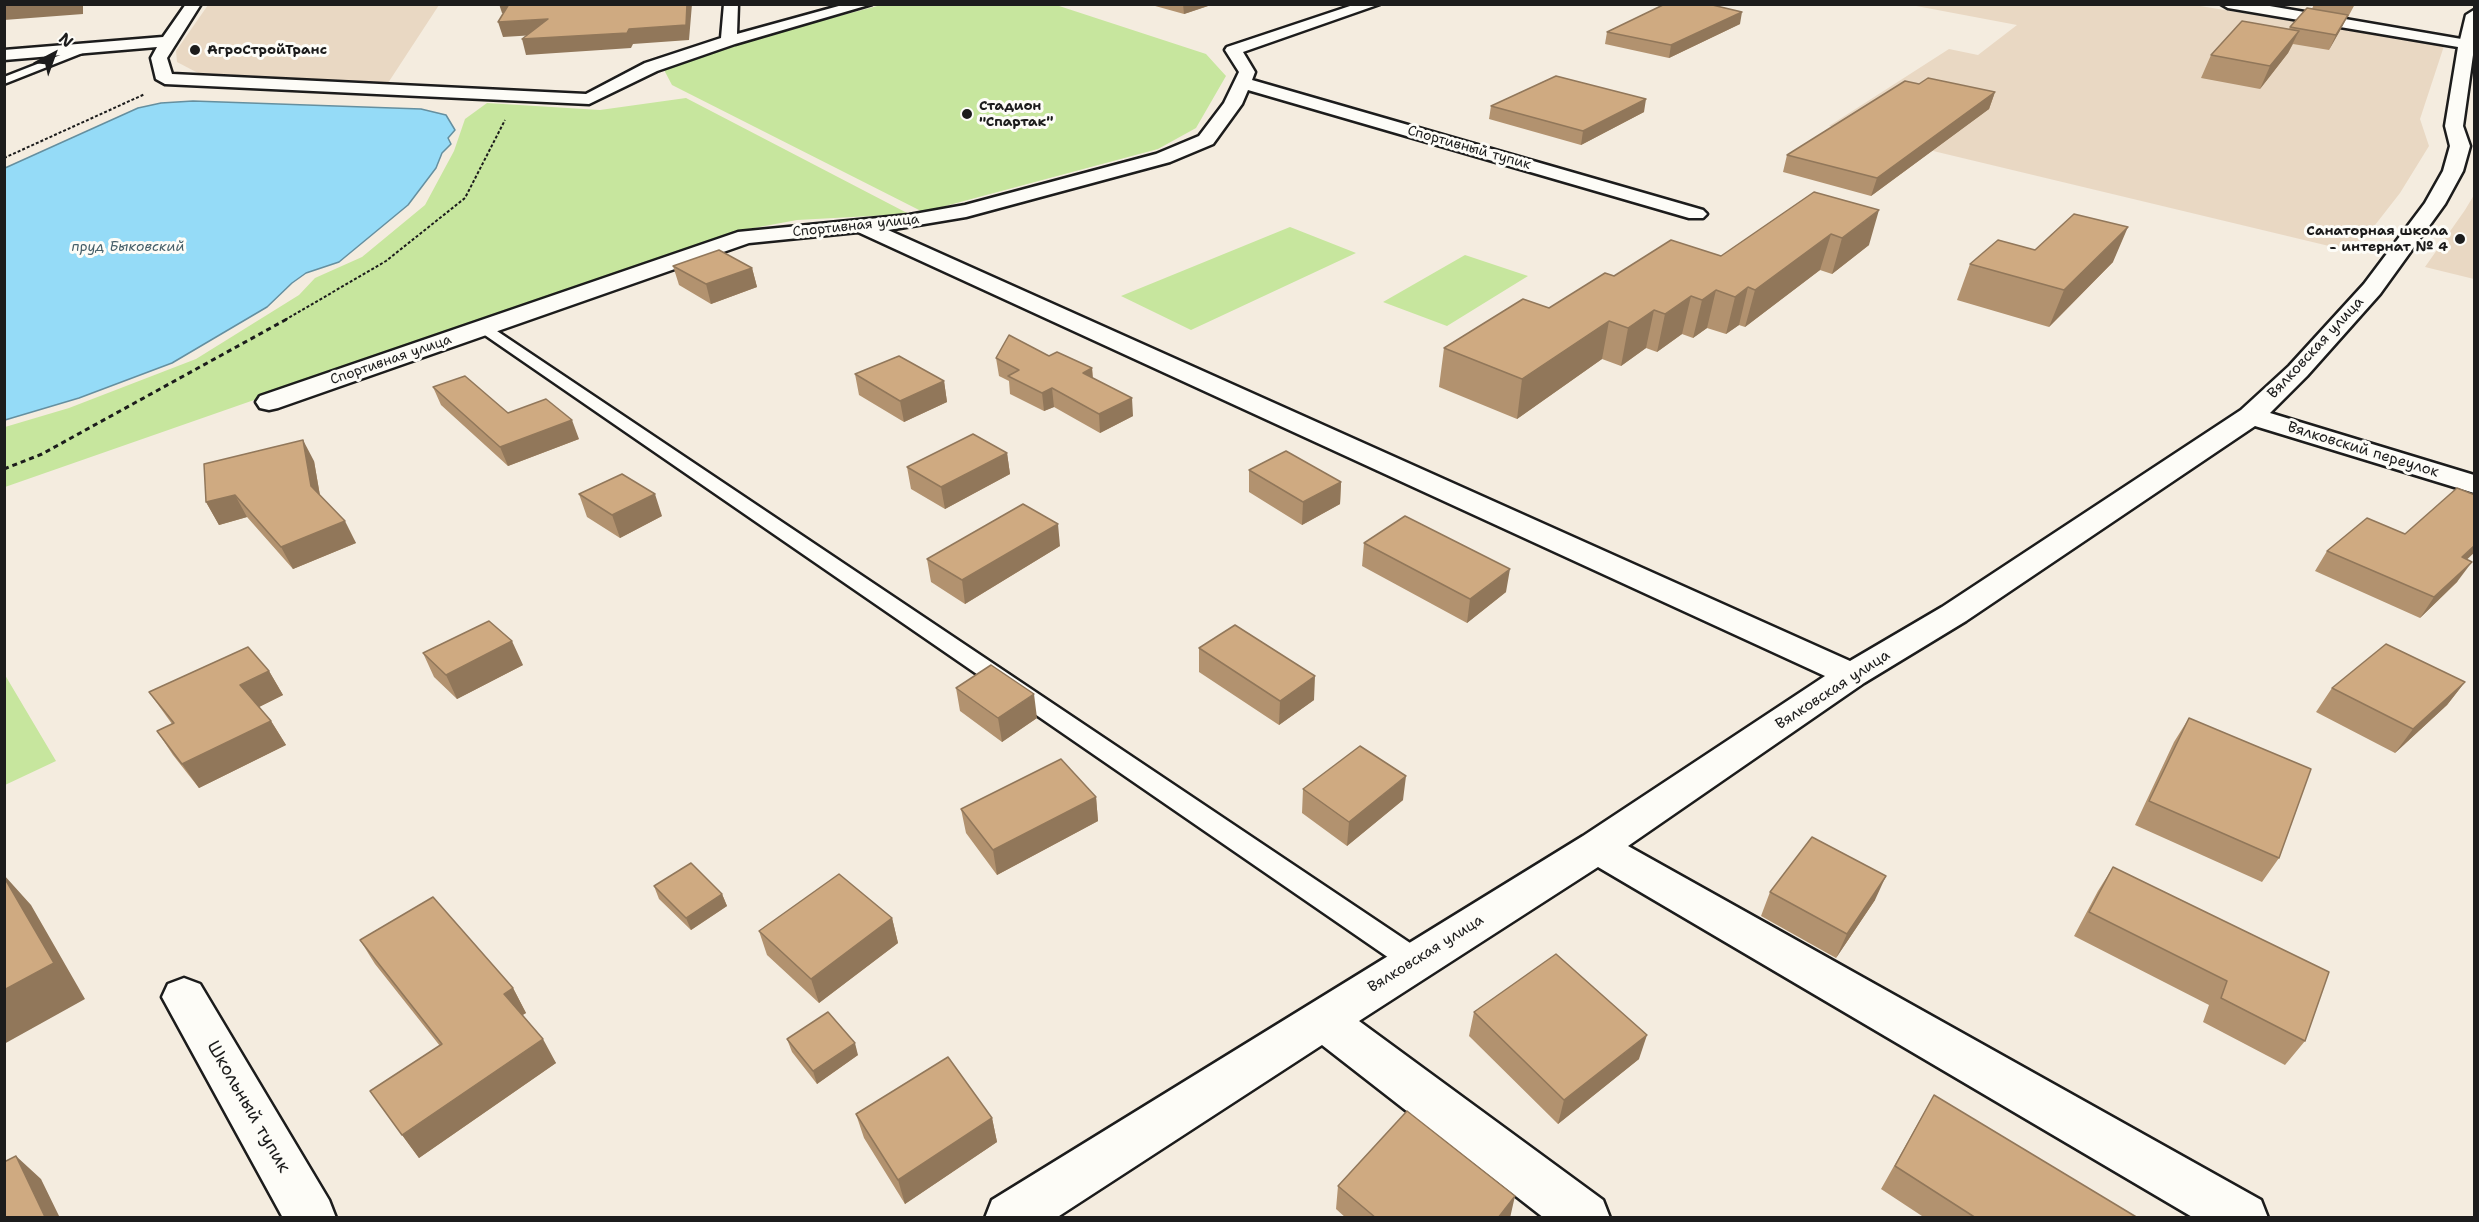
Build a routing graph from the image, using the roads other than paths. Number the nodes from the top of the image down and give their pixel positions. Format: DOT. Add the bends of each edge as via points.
graph roads {
  1 [pos="194,4"];
  2 [pos="731,4"];
  3 [pos="865,4"];
  4 [pos="1373,4"];
  5 [pos="2228,4"];
  6 [pos="2475,15"];
  7 [pos="168,40"];
  8 [pos="729,40"];
  9 [pos="2471,45"];
  10 [pos="86,48"];
  11 [pos="4,55"];
  12 [pos="4,81"];
  13 [pos="1243,83"];
  14 [pos="1696,214"];
  15 [pos="861,226"];
  16 [pos="485,328"];
  17 [pos="269,402"];
  18 [pos="2251,416"];
  19 [pos="2475,484"];
  20 [pos="1852,675"];
  21 [pos="1598,847"];
  22 [pos="1415,962"];
  23 [pos="184,997"];
  24 [pos="1322,1019"];
  25 [pos="311,1218"];
  26 [pos="1010,1218"];
  27 [pos="1586,1218"];
  28 [pos="2243,1218"];
  1 -- 7 [label="street"];
  2 -- 8 [label="street"];
  3 -- 8 [label="street"];
  4 -- 13 [label="street" via="1233,50 1247,72"];
  5 -- 9 [label="street"];
  6 -- 9 [label="street, Вялковская улица"];
  7 -- 8 [label="street" via="159,58 165,79 589,99 651,67"];
  7 -- 10 [label="street"];
  9 -- 18 [label="street, Вялковская улица" via="2454,126 2460,146 2453,171 2435,204 2372,289"];
  10 -- 11 [label="street"];
  10 -- 12 [label="lane"];
  13 -- 14 [label="street, Спортивный тупик"];
  13 -- 15 [label="street, Спортивная улица" via="1233,104 1206,140 1163,158 966,211"];
  15 -- 16 [label="street, Спортивная улица" via="746,237"];
  15 -- 20 [label="street"];
  16 -- 17 [label="street, Спортивная улица"];
  16 -- 22 [label="lane"];
  18 -- 19 [label="street, Вялковский переулок"];
  18 -- 20 [label="street, Вялковская улица" via="1954,614"];
  20 -- 21 [label="street, Вялковская улица"];
  21 -- 22 [label="street, Вялковская улица"];
  21 -- 28 [label="street"];
  22 -- 24 [label="street, Вялковская улица"];
  23 -- 25 [label="street, Школьный тупик"];
  24 -- 26 [label="street, Вялковская улица"];
  24 -- 27 [label="street"];
}
